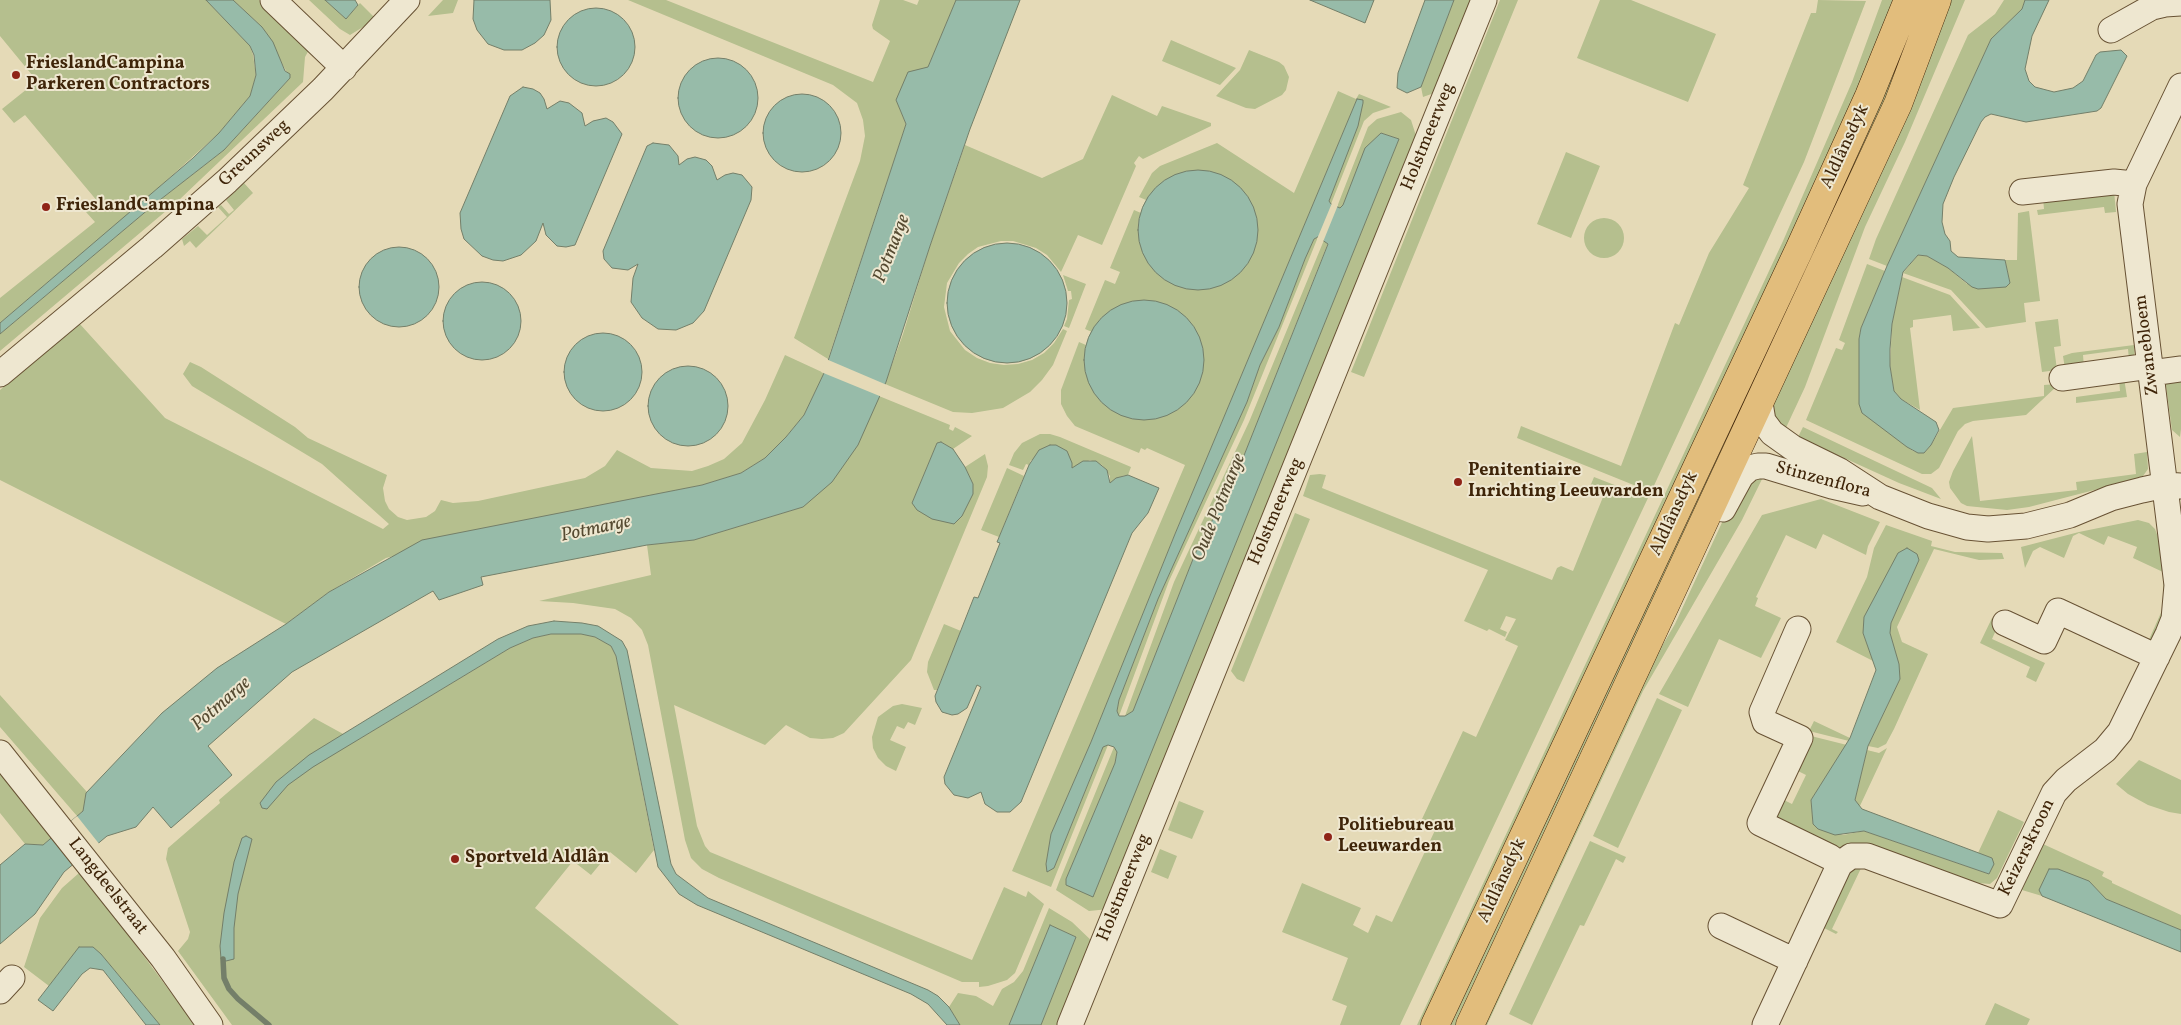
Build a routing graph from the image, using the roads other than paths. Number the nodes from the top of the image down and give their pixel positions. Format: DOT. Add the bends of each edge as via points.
graph roads {
  1 [pos="274,0"];
  2 [pos="408,0"];
  3 [pos="1484,0"];
  4 [pos="1908,0"];
  5 [pos="1937,0"];
  6 [pos="2181,3"];
  7 [pos="2111,30"];
  8 [pos="344,68"];
  9 [pos="2181,86"];
  10 [pos="2134,184"];
  11 [pos="2022,192"];
  12 [pos="2151,369"];
  13 [pos="2181,369"];
  14 [pos="0,374"];
  15 [pos="2062,378"];
  16 [pos="1760,403"];
  17 [pos="2174,496"];
  18 [pos="1880,497"];
  19 [pos="1703,524"];
  20 [pos="2005,623"];
  21 [pos="1798,629"];
  22 [pos="2174,638"];
  23 [pos="2157,657"];
  24 [pos="0,753"];
  25 [pos="1840,864"];
  26 [pos="1721,926"];
  27 [pos="1795,961"];
  28 [pos="210,1025"];
  29 [pos="1070,1025"];
  30 [pos="1435,1025"];
  31 [pos="1470,1025"];
  32 [pos="1765,1025"];
  1 -- 8 [label="street"];
  2 -- 8 [label="street, Greunsweg"];
  3 -- 29 [label="street, Holstmeerweg"];
  4 -- 30 [label="main road, Aldlânsdyk" via="1869,96 1799,250"];
  5 -- 16 [label="main road, Aldlânsdyk" via="1898,104"];
  6 -- 7 [label="street" via="2152,7"];
  8 -- 14 [label="street, Greunsweg" via="152,248"];
  9 -- 10 [label="street, Zwanebloem"];
  10 -- 11 [label="street" via="2114,182"];
  10 -- 12 [label="street, Zwanebloem" via="2130,204"];
  12 -- 13 [label="street"];
  12 -- 15 [label="street"];
  12 -- 17 [label="street, Zwanebloem"];
  16 -- 18 [label="street, Stinzenflora" via="1763,421 1784,442 1840,471"];
  16 -- 19 [label="main road, Aldlânsdyk"];
  17 -- 18 [label="street, Stinzenflora" via="2026,526 1988,529 1928,516"];
  17 -- 22 [label="street, Keizerskroon" via="2177,586"];
  18 -- 19 [label="street, Stinzenflora" via="1758,466 1744,473 1724,508"];
  19 -- 31 [label="main road, Aldlânsdyk"];
  20 -- 23 [label="street" via="2044,641 2058,611"];
  21 -- 25 [label="street" via="1762,712 1765,722 1800,738 1760,823"];
  22 -- 23 [label="street, Keizerskroon"];
  23 -- 25 [label="street, Keizerskroon" via="2120,732 2105,750 2054,793 2000,905 1867,856 1851,856"];
  24 -- 28 [label="street, Langdeelstraat" via="162,958"];
  25 -- 27 [label="street"];
  26 -- 27 [label="street"];
  27 -- 32 [label="street"];
}
